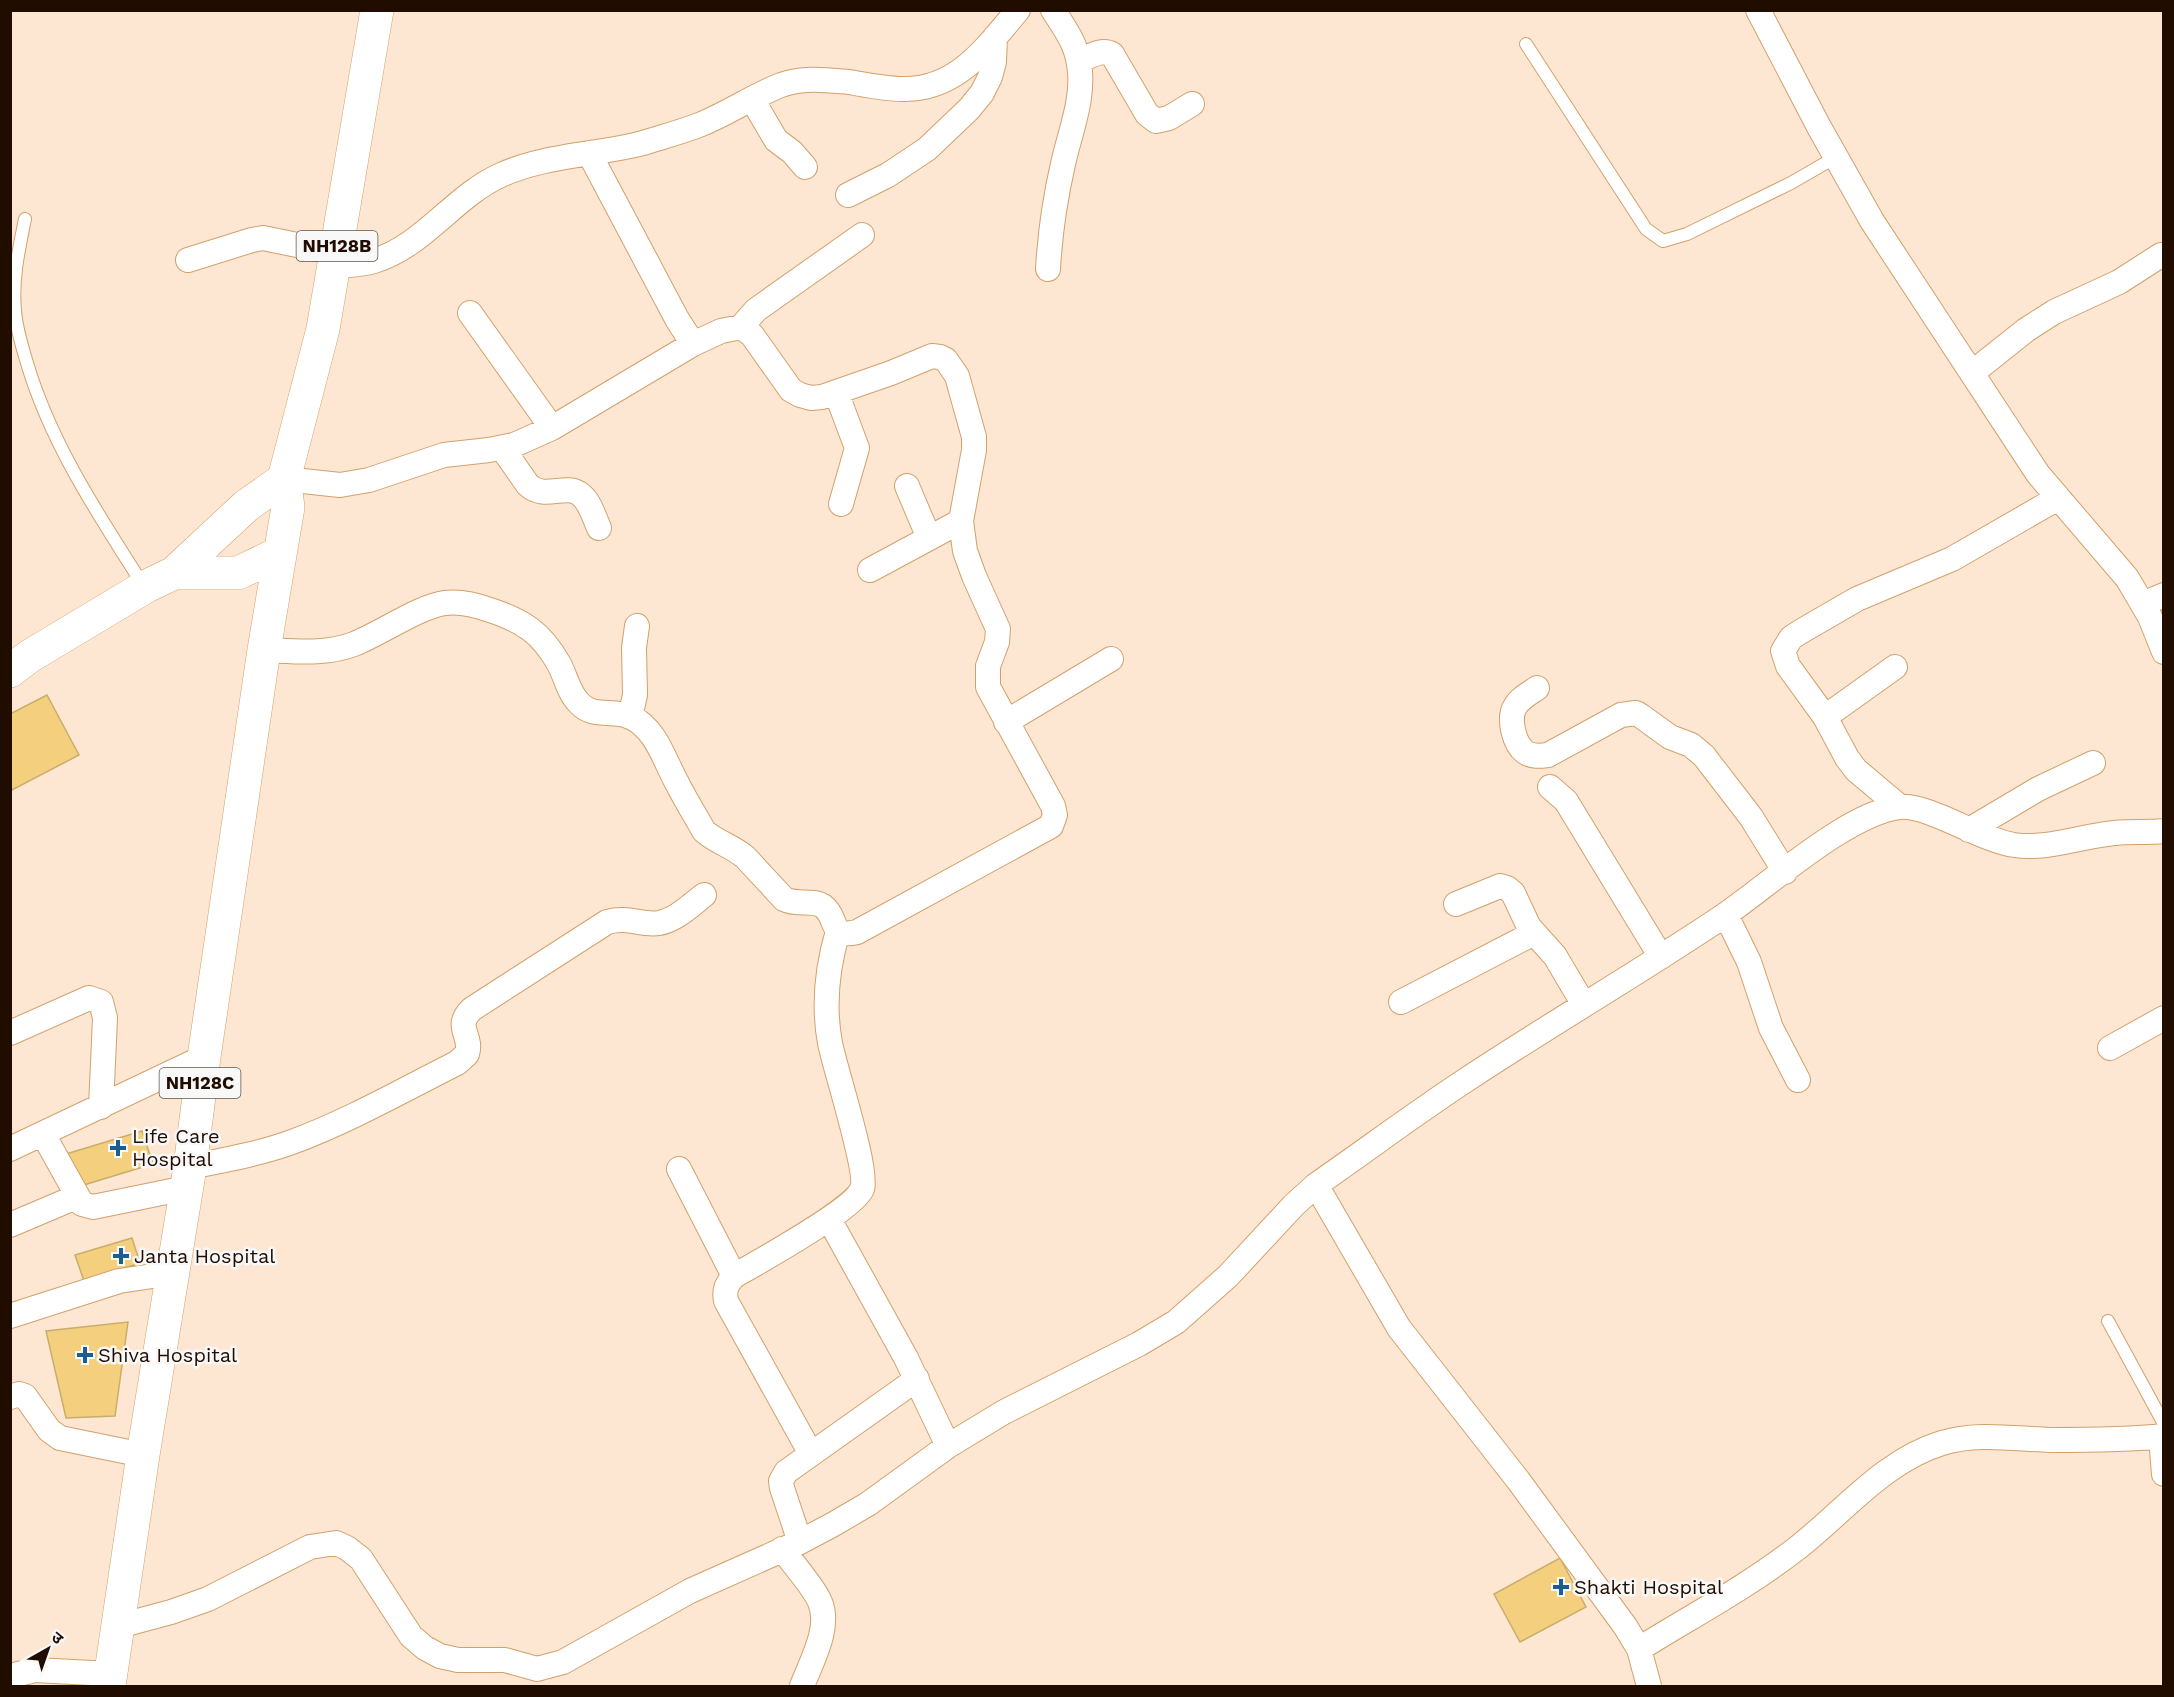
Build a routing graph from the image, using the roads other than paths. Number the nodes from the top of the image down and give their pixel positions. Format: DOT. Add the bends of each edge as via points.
graph roads {
  1 [pos="377,10"];
  2 [pos="1018,10"];
  3 [pos="1053,10"];
  4 [pos="1758,10"];
  5 [pos="995,37"];
  6 [pos="1526,45"];
  7 [pos="1079,61"];
  8 [pos="752,99"];
  9 [pos="1192,104"];
  10 [pos="589,153"];
  11 [pos="1836,157"];
  12 [pos="805,167"];
  13 [pos="848,195"];
  14 [pos="25,219"];
  15 [pos="862,235"];
  16 [pos="2161,255"];
  17 [pos="335,259"];
  18 [pos="188,260"];
  19 [pos="1048,269"];
  20 [pos="470,313"];
  21 [pos="741,327"];
  22 [pos="693,344"];
  23 [pos="1972,373"];
  24 [pos="836,392"];
  25 [pos="552,428"];
  26 [pos="502,448"];
  27 [pos="284,479"];
  28 [pos="907,486"];
  29 [pos="2058,498"];
  30 [pos="841,504"];
  31 [pos="961,521"];
  32 [pos="599,528"];
  33 [pos="929,538"];
  34 [pos="280,554"];
  35 [pos="870,570"];
  36 [pos="174,573"];
  37 [pos="238,573"];
  38 [pos="144,587"];
  39 [pos="2153,599"];
  40 [pos="637,626"];
  41 [pos="264,650"];
  42 [pos="2163,652"];
  43 [pos="1112,659"];
  44 [pos="1895,667"];
  45 [pos="10,671"];
  46 [pos="1537,688"];
  47 [pos="630,717"];
  48 [pos="1825,717"];
  49 [pos="1006,722"];
  50 [pos="2093,763"];
  51 [pos="1551,787"];
  52 [pos="1900,807"];
  53 [pos="1969,830"];
  54 [pos="2163,831"];
  55 [pos="1785,872"];
  56 [pos="704,895"];
  57 [pos="1456,904"];
  58 [pos="1726,915"];
  59 [pos="838,931"];
  60 [pos="1534,933"];
  61 [pos="1661,957"];
  62 [pos="1401,1002"];
  63 [pos="1584,1005"];
  64 [pos="2163,1018"];
  65 [pos="10,1033"];
  66 [pos="2110,1048"];
  67 [pos="204,1058"];
  68 [pos="1798,1080"];
  69 [pos="101,1107"];
  70 [pos="43,1134"];
  71 [pos="10,1149"];
  72 [pos="679,1169"];
  73 [pos="188,1178"];
  74 [pos="1316,1185"];
  75 [pos="76,1197"];
  76 [pos="829,1219"];
  77 [pos="10,1225"];
  78 [pos="173,1273"];
  79 [pos="734,1276"];
  80 [pos="10,1316"];
  81 [pos="2109,1321"];
  82 [pos="917,1379"];
  83 [pos="10,1397"];
  84 [pos="2162,1432"];
  85 [pos="948,1446"];
  86 [pos="811,1454"];
  87 [pos="142,1455"];
  88 [pos="2163,1474"];
  89 [pos="791,1546"];
  90 [pos="119,1626"];
  91 [pos="1639,1649"];
  92 [pos="10,1676"];
  93 [pos="110,1680"];
  94 [pos="802,1686"];
  95 [pos="1649,1686"];
  1 -- 17 [label="highway, NH128B"];
  2 -- 5 [label="street"];
  3 -- 7 [label="street" via="1069,34"];
  4 -- 11 [label="street"];
  5 -- 8 [label="street" via="970,65 938,84 903,89 800,80"];
  5 -- 13 [label="street" via="990,76 969,109 927,149"];
  6 -- 11 [label="lane" via="1646,229 1663,241 1688,234"];
  7 -- 9 [label="street" via="1100,51 1112,54 1147,114 1156,121"];
  7 -- 19 [label="street" via="1080,90 1055,200"];
  8 -- 10 [label="street" via="699,125 642,143"];
  8 -- 12 [label="street" via="776,140"];
  10 -- 17 [label="street" via="502,174 481,186 412,243 390,255 371,262"];
  10 -- 22 [label="street"];
  11 -- 23 [label="street" via="1872,221"];
  14 -- 38 [label="lane" via="14,277 15,311 36,393 92,506"];
  15 -- 21 [label="street" via="764,304"];
  16 -- 23 [label="street" via="2120,282 2054,312"];
  17 -- 18 [label="street" via="263,238"];
  17 -- 27 [label="highway, NH128B" via="323,329"];
  20 -- 25 [label="street"];
  21 -- 22 [label="street"];
  21 -- 24 [label="street" via="752,335 791,390 811,398"];
  22 -- 25 [label="street"];
  23 -- 29 [label="street"];
  24 -- 30 [label="street" via="857,448"];
  24 -- 31 [label="street" via="932,356 952,366 974,437"];
  25 -- 26 [label="street"];
  26 -- 27 [label="street" via="444,455 369,480 340,485"];
  26 -- 32 [label="street" via="532,489 547,493 574,490 582,495"];
  27 -- 34 [label="highway, NH128C" via="288,507"];
  27 -- 36 [label="highway" via="246,506"];
  28 -- 33 [label="street"];
  29 -- 39 [label="street" via="2127,578"];
  29 -- 48 [label="street" via="1952,559 1857,599 1791,638 1783,651 1784,658"];
  31 -- 33 [label="street"];
  31 -- 49 [label="street" via="965,551 998,629 987,674 988,687"];
  33 -- 35 [label="street"];
  34 -- 37 [label="highway"];
  34 -- 41 [label="highway, NH128C"];
  36 -- 37 [label="highway"];
  36 -- 38 [label="highway"];
  37 -- 41 [label="highway"];
  38 -- 45 [label="highway"];
  39 -- 42 [label="street" via="2150,617"];
  40 -- 47 [label="street" via="635,695"];
  41 -- 47 [label="street" via="341,648 444,603 480,606 515,619 546,643 575,698 587,711"];
  41 -- 67 [label="highway, NH128C"];
  43 -- 49 [label="street"];
  44 -- 48 [label="street"];
  46 -- 55 [label="street" via="1514,707 1512,715 1512,726 1525,752 1548,755 1621,715 1636,713 1704,756 1751,817"];
  47 -- 59 [label="street" via="650,732 704,831 745,857 784,900 822,905"];
  48 -- 52 [label="street" via="1856,770"];
  49 -- 59 [label="street" via="1053,806 1051,826 857,932 846,935"];
  50 -- 53 [label="street" via="2038,789"];
  51 -- 61 [label="street" via="1566,801"];
  52 -- 53 [label="street" via="1919,809"];
  52 -- 55 [label="street" via="1851,826"];
  53 -- 54 [label="street" via="2012,845 2033,846 2116,832"];
  55 -- 58 [label="street"];
  56 -- 73 [label="street" via="659,923 620,919 608,922 472,1009 463,1023 467,1054 457,1063 322,1130"];
  57 -- 60 [label="street" via="1500,886 1507,888"];
  58 -- 61 [label="street"];
  58 -- 68 [label="street" via="1749,962 1771,1028"];
  59 -- 76 [label="street" via="829,964 826,1016 863,1182 856,1197"];
  60 -- 62 [label="street"];
  60 -- 63 [label="street" via="1556,956"];
  61 -- 63 [label="street"];
  63 -- 74 [label="street" via="1463,1082"];
  64 -- 66 [label="street"];
  65 -- 69 [label="street" via="89,998 101,1002 105,1018"];
  67 -- 69 [label="street"];
  67 -- 73 [label="highway, NH128C"];
  69 -- 70 [label="street"];
  70 -- 71 [label="street"];
  70 -- 75 [label="street"];
  72 -- 79 [label="street"];
  73 -- 75 [label="street" via="93,1207"];
  73 -- 78 [label="highway, NH128C"];
  74 -- 85 [label="street" via="1228,1276 1176,1322 1004,1412"];
  74 -- 91 [label="street" via="1399,1328 1518,1480"];
  75 -- 77 [label="street"];
  76 -- 79 [label="street"];
  76 -- 82 [label="street"];
  78 -- 80 [label="street" via="119,1281"];
  78 -- 87 [label="highway, NH128C"];
  79 -- 86 [label="street" via="724,1292 726,1301"];
  81 -- 84 [label="lane"];
  82 -- 85 [label="street"];
  82 -- 86 [label="street"];
  83 -- 87 [label="street" via="19,1394 29,1400 49,1430 60,1438"];
  84 -- 88 [label="street"];
  84 -- 91 [label="street" via="2049,1440 1970,1438 1942,1443 1907,1459 1876,1480 1798,1548 1764,1572"];
  85 -- 89 [label="street" via="868,1504"];
  86 -- 89 [label="street" via="786,1472 781,1481"];
  87 -- 90 [label="highway, NH128C"];
  89 -- 90 [label="street" via="690,1591 563,1662 537,1669 505,1660 458,1660 426,1648 411,1636 361,1559 336,1543 310,1547 208,1599"];
  89 -- 94 [label="street" via="820,1600 824,1623"];
  90 -- 93 [label="highway, NH128C"];
  91 -- 95 [label="street"];
  92 -- 93 [label="street" via="35,1670"];
}
